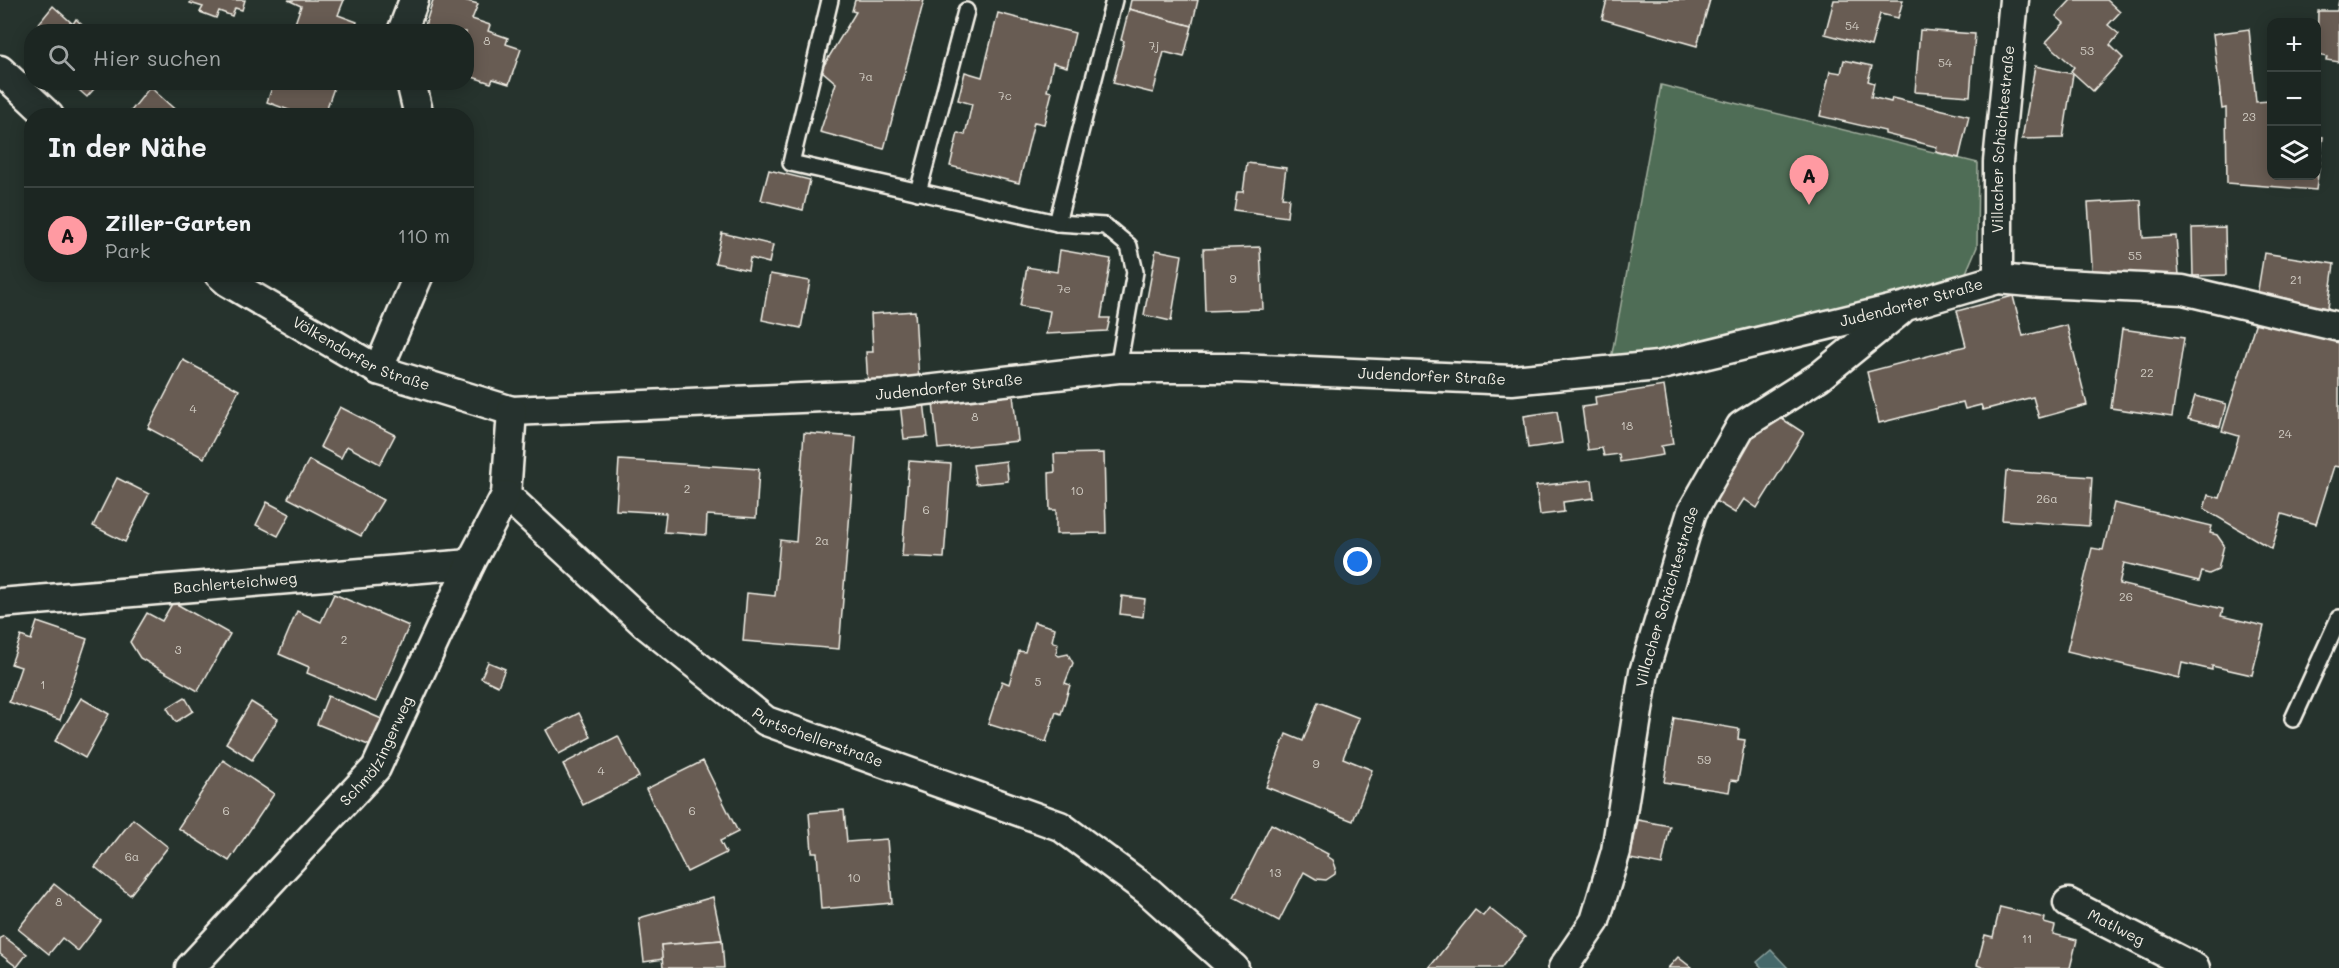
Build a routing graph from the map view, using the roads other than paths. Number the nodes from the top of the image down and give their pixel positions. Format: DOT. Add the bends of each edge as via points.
graph roads {
  1 [pos="414,0"];
  2 [pos="830,0"];
  3 [pos="1114,0"];
  4 [pos="2014,0"];
  5 [pos="966,11"];
  6 [pos="405,24"];
  7 [pos="0,70"];
  8 [pos="413,90"];
  9 [pos="40,108"];
  10 [pos="417,108"];
  11 [pos="918,192"];
  12 [pos="1057,223"];
  13 [pos="1998,279"];
  14 [pos="228,282"];
  15 [pos="416,282"];
  16 [pos="1906,306"];
  17 [pos="2339,327"];
  18 [pos="1118,368"];
  19 [pos="378,370"];
  20 [pos="512,411"];
  21 [pos="506,495"];
  22 [pos="471,564"];
  23 [pos="2,604"];
  24 [pos="2339,618"];
  25 [pos="2293,719"];
  26 [pos="2068,903"];
  27 [pos="190,968"];
  28 [pos="1234,968"];
  29 [pos="1563,968"];
  30 [pos="2195,968"];
  1 -- 6 [label="street"];
  2 -- 11 [label="lane" via="791,163"];
  3 -- 12 [label="lane"];
  4 -- 13 [label="street, Villacher Schächtestraße" via="1998,162"];
  5 -- 11 [label="lane"];
  7 -- 9 [label="street"];
  8 -- 10 [label="street"];
  11 -- 12 [label="lane"];
  12 -- 18 [label="lane" via="1106,226 1129,246 1135,272"];
  13 -- 16 [label="street, Judendorfer Straße"];
  13 -- 17 [label="street, Judendorfer Straße" via="2182,290"];
  14 -- 19 [label="street, Völkendorfer Straße"];
  15 -- 19 [label="street"];
  16 -- 18 [label="street, Judendorfer Straße" via="1658,366 1512,380 1237,368"];
  16 -- 29 [label="street, Villacher Schächtestraße" via="1820,376 1742,426 1692,512 1644,672 1613,861 1595,921"];
  18 -- 20 [label="street, Judendorfer Straße" via="891,394"];
  19 -- 20 [label="street, Völkendorfer Straße"];
  20 -- 21 [label="street"];
  21 -- 22 [label="street, Schmölzingerweg"];
  21 -- 28 [label="street, Purtschellerstraße" via="645,624 766,721 1060,826 1148,891"];
  22 -- 23 [label="street, Bachlerteichweg"];
  22 -- 27 [label="street, Schmölzingerweg" via="376,768"];
  24 -- 25 [label="lane"];
  26 -- 30 [label="street, Matlweg"];
}
